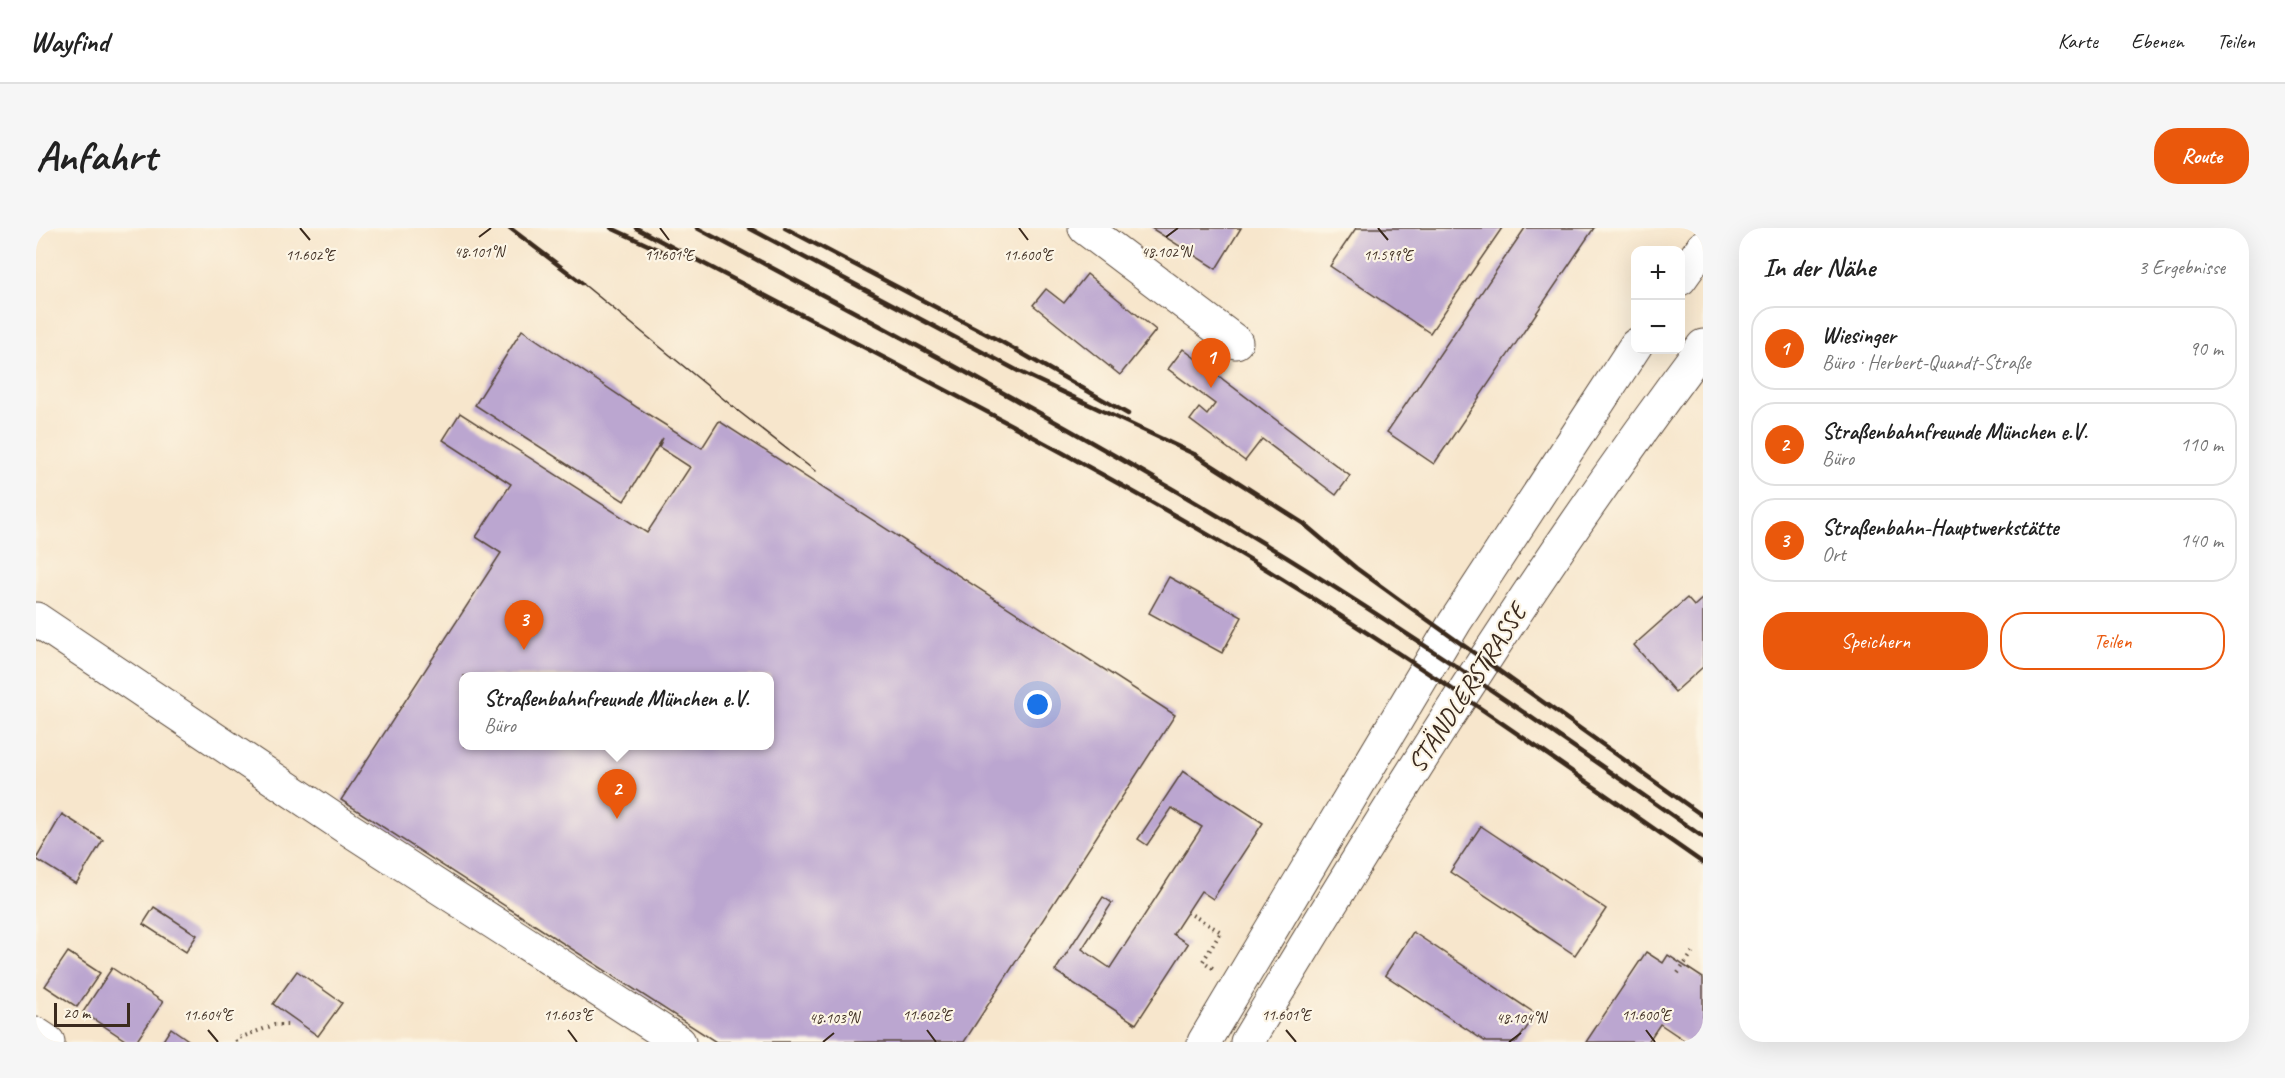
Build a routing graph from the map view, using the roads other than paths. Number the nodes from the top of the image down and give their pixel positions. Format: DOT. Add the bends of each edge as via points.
graph roads {
  1 [pos="1085,228"];
  2 [pos="1703,247"];
  3 [pos="1685,272"];
  4 [pos="1236,342"];
  5 [pos="1703,346"];
  6 [pos="1631,351"];
  7 [pos="36,619"];
  8 [pos="36,1034"];
  9 [pos="48,1042"];
  10 [pos="679,1042"];
  11 [pos="1204,1042"];
  12 [pos="1246,1042"];
  1 -- 4 [label="main road"];
  2 -- 3 [label="main road"];
  5 -- 12 [label="main road, STÄNDLERSTRASSE" via="1615,466 1486,657"];
  6 -- 11 [label="main road, STÄNDLERSTRASSE" via="1455,622"];
  7 -- 10 [label="main road" via="344,826"];
  8 -- 9 [label="main road"];
}
